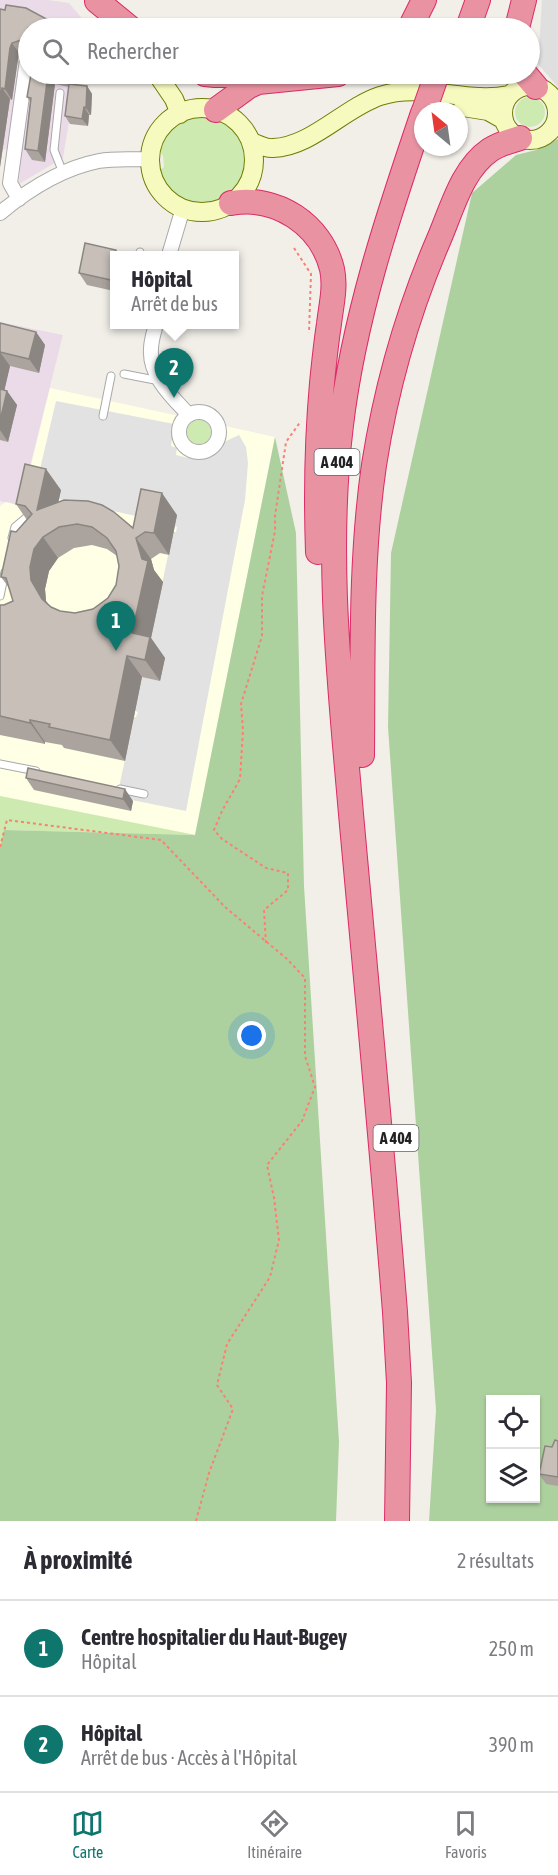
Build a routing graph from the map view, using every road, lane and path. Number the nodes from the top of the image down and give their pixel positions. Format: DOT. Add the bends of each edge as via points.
graph roads {
  1 [pos="97,0"];
  2 [pos="424,0"];
  3 [pos="462,0"];
  4 [pos="478,0"];
  5 [pos="524,0"];
  6 [pos="112,18"];
  7 [pos="118,18"];
  8 [pos="415,18"];
  9 [pos="456,18"];
  10 [pos="472,18"];
  11 [pos="520,18"];
  12 [pos="24,84"];
  13 [pos="164,84"];
  14 [pos="254,84"];
  15 [pos="434,84"];
  16 [pos="449,84"];
  17 [pos="525,84"];
  18 [pos="536,84"];
  19 [pos="60,93"];
  20 [pos="509,95"];
  21 [pos="429,102"];
  22 [pos="443,102"];
  23 [pos="216,110"];
  24 [pos="180,114"];
  25 [pos="557,115"];
  26 [pos="504,120"];
  27 [pos="520,138"];
  28 [pos="251,142"];
  29 [pos="414,150"];
  30 [pos="416,156"];
  31 [pos="150,159"];
  32 [pos="63,173"];
  33 [pos="252,175"];
  34 [pos="20,199"];
  35 [pos="231,203"];
  36 [pos="183,208"];
  37 [pos="0,213"];
  38 [pos="294,248"];
  39 [pos="171,251"];
  40 [pos="155,329"];
  41 [pos="309,338"];
  42 [pos="124,374"];
  43 [pos="111,376"];
  44 [pos="161,381"];
  45 [pos="189,415"];
  46 [pos="306,415"];
  47 [pos="103,416"];
  48 [pos="31,499"];
  49 [pos="10,550"];
  50 [pos="7,561"];
  51 [pos="0,596"];
  52 [pos="362,755"];
  53 [pos="0,764"];
  54 [pos="44,773"];
  55 [pos="111,787"];
  56 [pos="144,794"];
  57 [pos="350,802"];
  58 [pos="0,847"];
  59 [pos="266,943"];
  60 [pos="196,1521"];
  61 [pos="397,1521"];
  62 [pos="412,1521"];
  1 -- 6 [label="main road"];
  1 -- 7 [label="highway"];
  2 -- 8 [label="highway"];
  3 -- 9 [label="highway"];
  4 -- 10 [label="highway"];
  5 -- 11 [label="highway"];
  12 -- 34 [label="street" via="10,183"];
  13 -- 24 [label="main road"];
  14 -- 23 [label="highway"];
  15 -- 21 [label="highway, A 404, bridge"];
  16 -- 22 [label="highway"];
  17 -- 20 [label="main road"];
  18 -- 25 [label="main road" via="554,100"];
  19 -- 32 [label="lane" via="54,150"];
  20 -- 26 [label="main road" via="503,107"];
  20 -- 28 [label="main road" via="478,98 396,92 367,101 296,144 270,149"];
  23 -- 24 [label="main road" via="205,108"];
  23 -- 28 [label="main road" via="232,117"];
  24 -- 31 [label="main road" via="159,132"];
  25 -- 27 [label="main road" via="544,135"];
  26 -- 27 [label="main road"];
  26 -- 33 [label="main road" via="482,109 410,102 390,104 366,112 315,145 272,160"];
  27 -- 52 [label="highway" via="486,153 464,180 410,314 395,368 374,465 370,505"];
  28 -- 33 [label="main road"];
  29 -- 57 [label="highway, A 404" via="366,292 340,429 333,550"];
  30 -- 52 [label="highway, A 404" via="373,327 353,456 349,582"];
  31 -- 32 [label="street" via="98,162"];
  31 -- 36 [label="main road" via="159,189"];
  32 -- 34 [label="street"];
  33 -- 35 [label="main road" via="244,191"];
  34 -- 37 [label="street"];
  35 -- 36 [label="main road" via="212,212"];
  35 -- 57 [label="highway" via="264,202 294,215 322,244 332,270 319,430 317,522 326,639"];
  36 -- 39 [label="street"];
  38 -- 41 [label="path" via="311,274"];
  40 -- 44 [label="street" via="150,350"];
  42 -- 44 [label="lane"];
  43 -- 47 [label="lane"];
  44 -- 45 [label="street"];
  46 -- 59 [label="path" via="286,442 262,596 262,636 241,704 240,779 214,830 266,868 288,873 288,890 264,910"];
  48 -- 49 [label="lane" via="27,517 15,527"];
  50 -- 51 [label="lane"];
  52 -- 62 [label="highway, A 404" via="410,1296"];
  53 -- 54 [label="lane"];
  55 -- 56 [label="lane"];
  57 -- 61 [label="highway, A 404" via="395,1312 399,1402"];
  58 -- 59 [label="path" via="7,820 161,840 225,907"];
  59 -- 60 [label="path" via="305,978 305,1056 315,1087 302,1121 267,1164 279,1240 270,1276 227,1344 217,1385 233,1409"];
}
